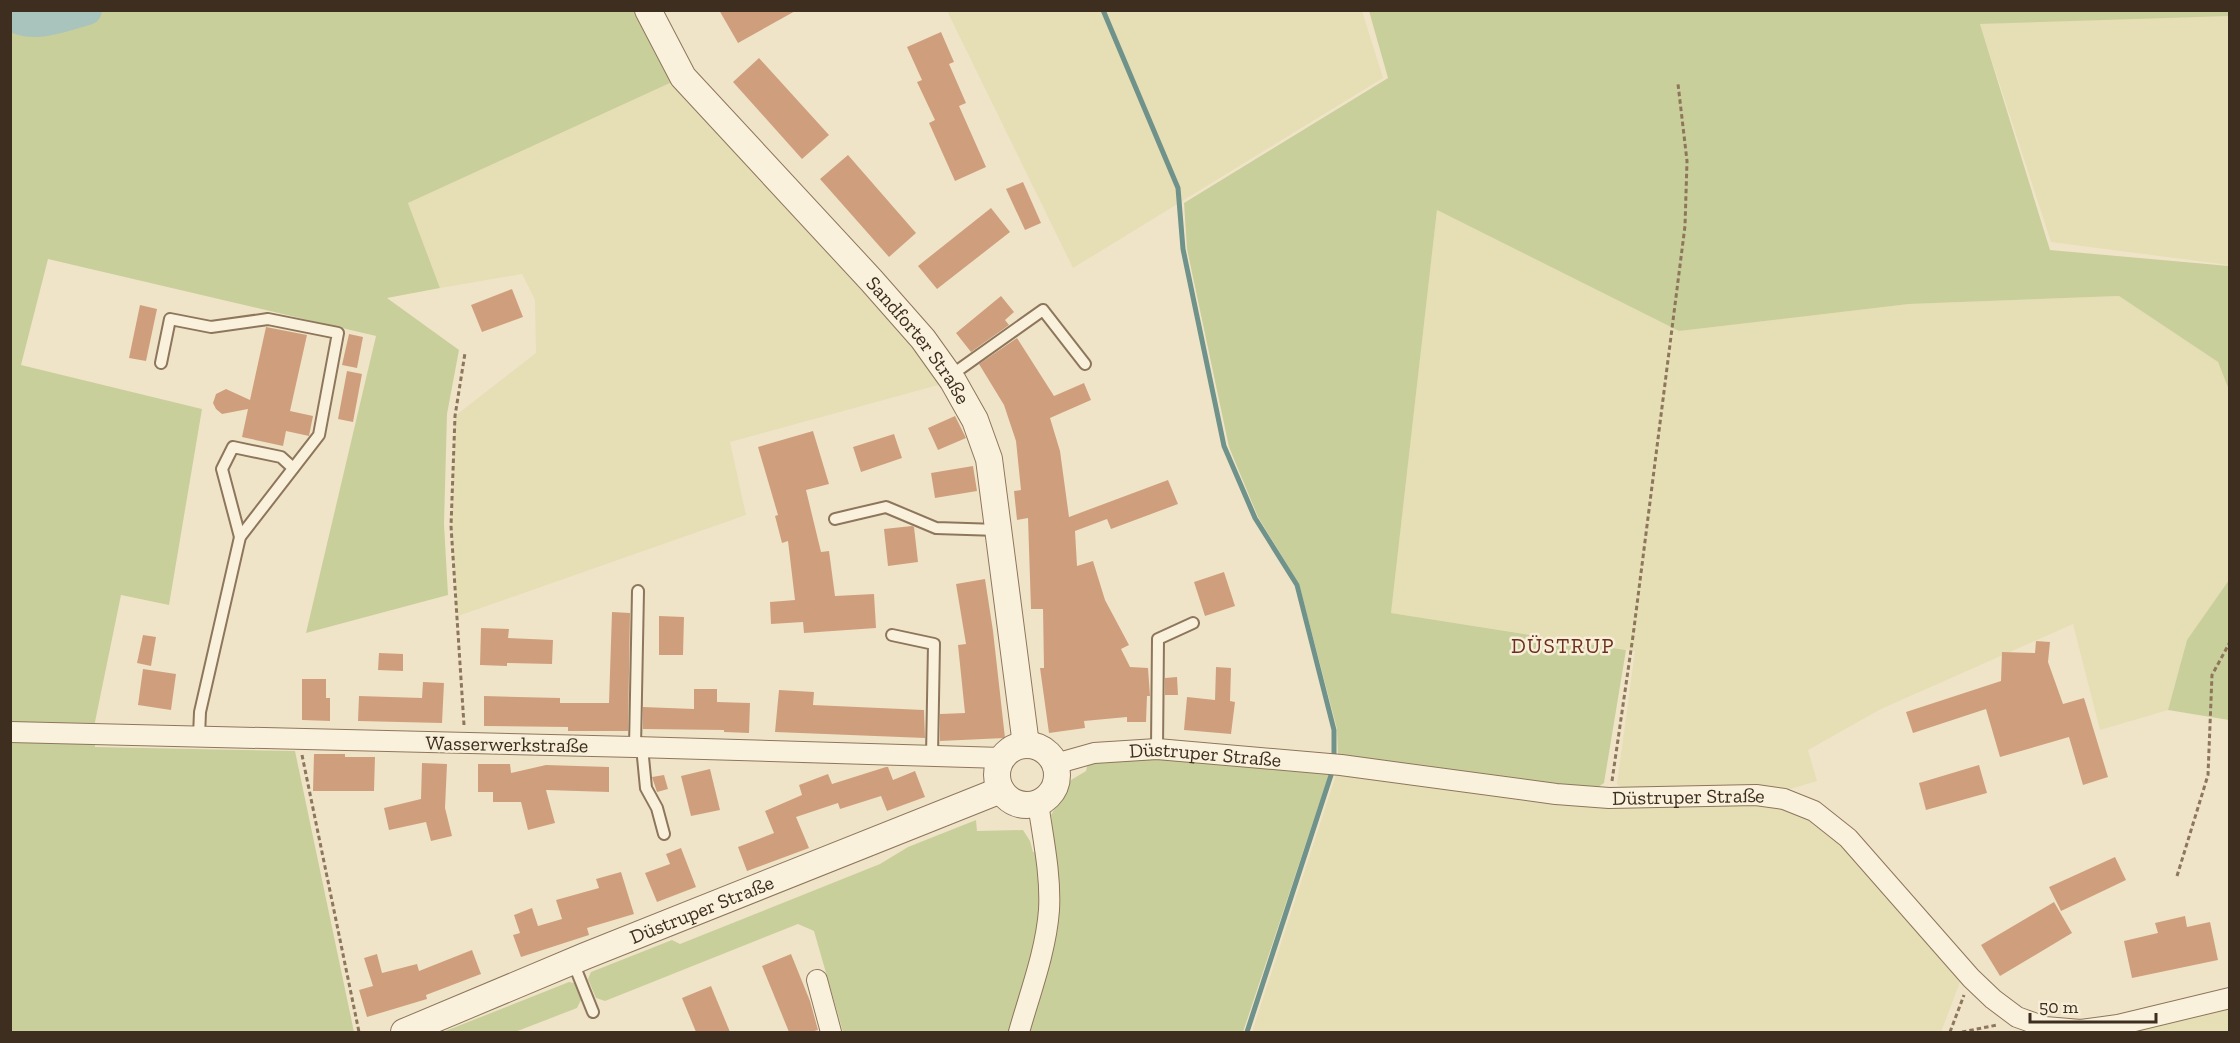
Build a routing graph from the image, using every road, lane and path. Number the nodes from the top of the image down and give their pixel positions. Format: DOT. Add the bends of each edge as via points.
graph roads {
  1 [pos="648,10"];
  2 [pos="1678,84"];
  3 [pos="465,353"];
  4 [pos="161,363"];
  5 [pos="1085,364"];
  6 [pos="950,376"];
  7 [pos="293,468"];
  8 [pos="835,519"];
  9 [pos="998,530"];
  10 [pos="240,537"];
  11 [pos="638,591"];
  12 [pos="1193,623"];
  13 [pos="892,635"];
  14 [pos="2229,642"];
  15 [pos="10,732"];
  16 [pos="199,736"];
  17 [pos="298,740"];
  18 [pos="465,742"];
  19 [pos="1026,745"];
  20 [pos="639,747"];
  21 [pos="1157,749"];
  22 [pos="932,756"];
  23 [pos="1002,758"];
  24 [pos="1055,764"];
  25 [pos="1001,790"];
  26 [pos="1609,798"];
  27 [pos="1038,803"];
  28 [pos="664,834"];
  29 [pos="2177,876"];
  30 [pos="573,961"];
  31 [pos="1971,978"];
  32 [pos="817,980"];
  33 [pos="2229,998"];
  34 [pos="593,1012"];
  35 [pos="2017,1017"];
  36 [pos="359,1032"];
  37 [pos="404,1032"];
  38 [pos="831,1032"];
  39 [pos="1019,1032"];
  40 [pos="1950,1032"];
  41 [pos="1962,1032"];
  1 -- 6 [label="street, Sandforter Straße" via="683,77 875,284"];
  2 -- 26 [label="path" via="1687,161 1685,226"];
  3 -- 18 [label="path" via="455,416 451,526"];
  4 -- 7 [label="lane" via="170,319 211,327 268,319 338,333 319,435"];
  5 -- 6 [label="lane" via="1043,310"];
  6 -- 9 [label="street, Sandforter Straße" via="975,420 989,459"];
  7 -- 10 [label="lane"];
  7 -- 10 [label="lane" via="281,457 233,447 222,469"];
  8 -- 9 [label="lane" via="886,507 936,528"];
  9 -- 19 [label="street, Sandforter Straße"];
  10 -- 16 [label="lane" via="200,712"];
  11 -- 20 [label="lane"];
  12 -- 21 [label="lane" via="1158,639"];
  13 -- 22 [label="lane" via="934,644"];
  14 -- 29 [label="path" via="2212,675 2208,775"];
  15 -- 16 [label="street, Wasserwerkstraße"];
  16 -- 17 [label="street, Wasserwerkstraße"];
  17 -- 18 [label="street, Wasserwerkstraße"];
  17 -- 36 [label="path"];
  18 -- 20 [label="street, Wasserwerkstraße"];
  19 -- 23 [label="street"];
  19 -- 24 [label="street" via="1044,750"];
  20 -- 22 [label="street, Wasserwerkstraße"];
  20 -- 28 [label="lane" via="646,788"];
  21 -- 24 [label="street, Düstruper Straße" via="1094,753"];
  21 -- 26 [label="street, Düstruper Straße" via="1333,765"];
  22 -- 23 [label="street, Wasserwerkstraße"];
  23 -- 25 [label="street" via="997,774"];
  24 -- 27 [label="street" via="1057,783 1046,799"];
  25 -- 27 [label="street" via="1013,801"];
  25 -- 30 [label="street, Düstruper Straße"];
  26 -- 31 [label="street, Düstruper Straße" via="1756,795 1784,799 1814,811 1848,838"];
  27 -- 39 [label="street" via="1049,910"];
  30 -- 34 [label="lane"];
  30 -- 37 [label="street, Düstruper Straße"];
  31 -- 35 [label="street, Düstruper Straße"];
  31 -- 40 [label="path"];
  32 -- 38 [label="street"];
  33 -- 35 [label="street, Düstruper Straße" via="2081,1030 2045,1027"];
  35 -- 41 [label="path" via="2012,1022"];
}
